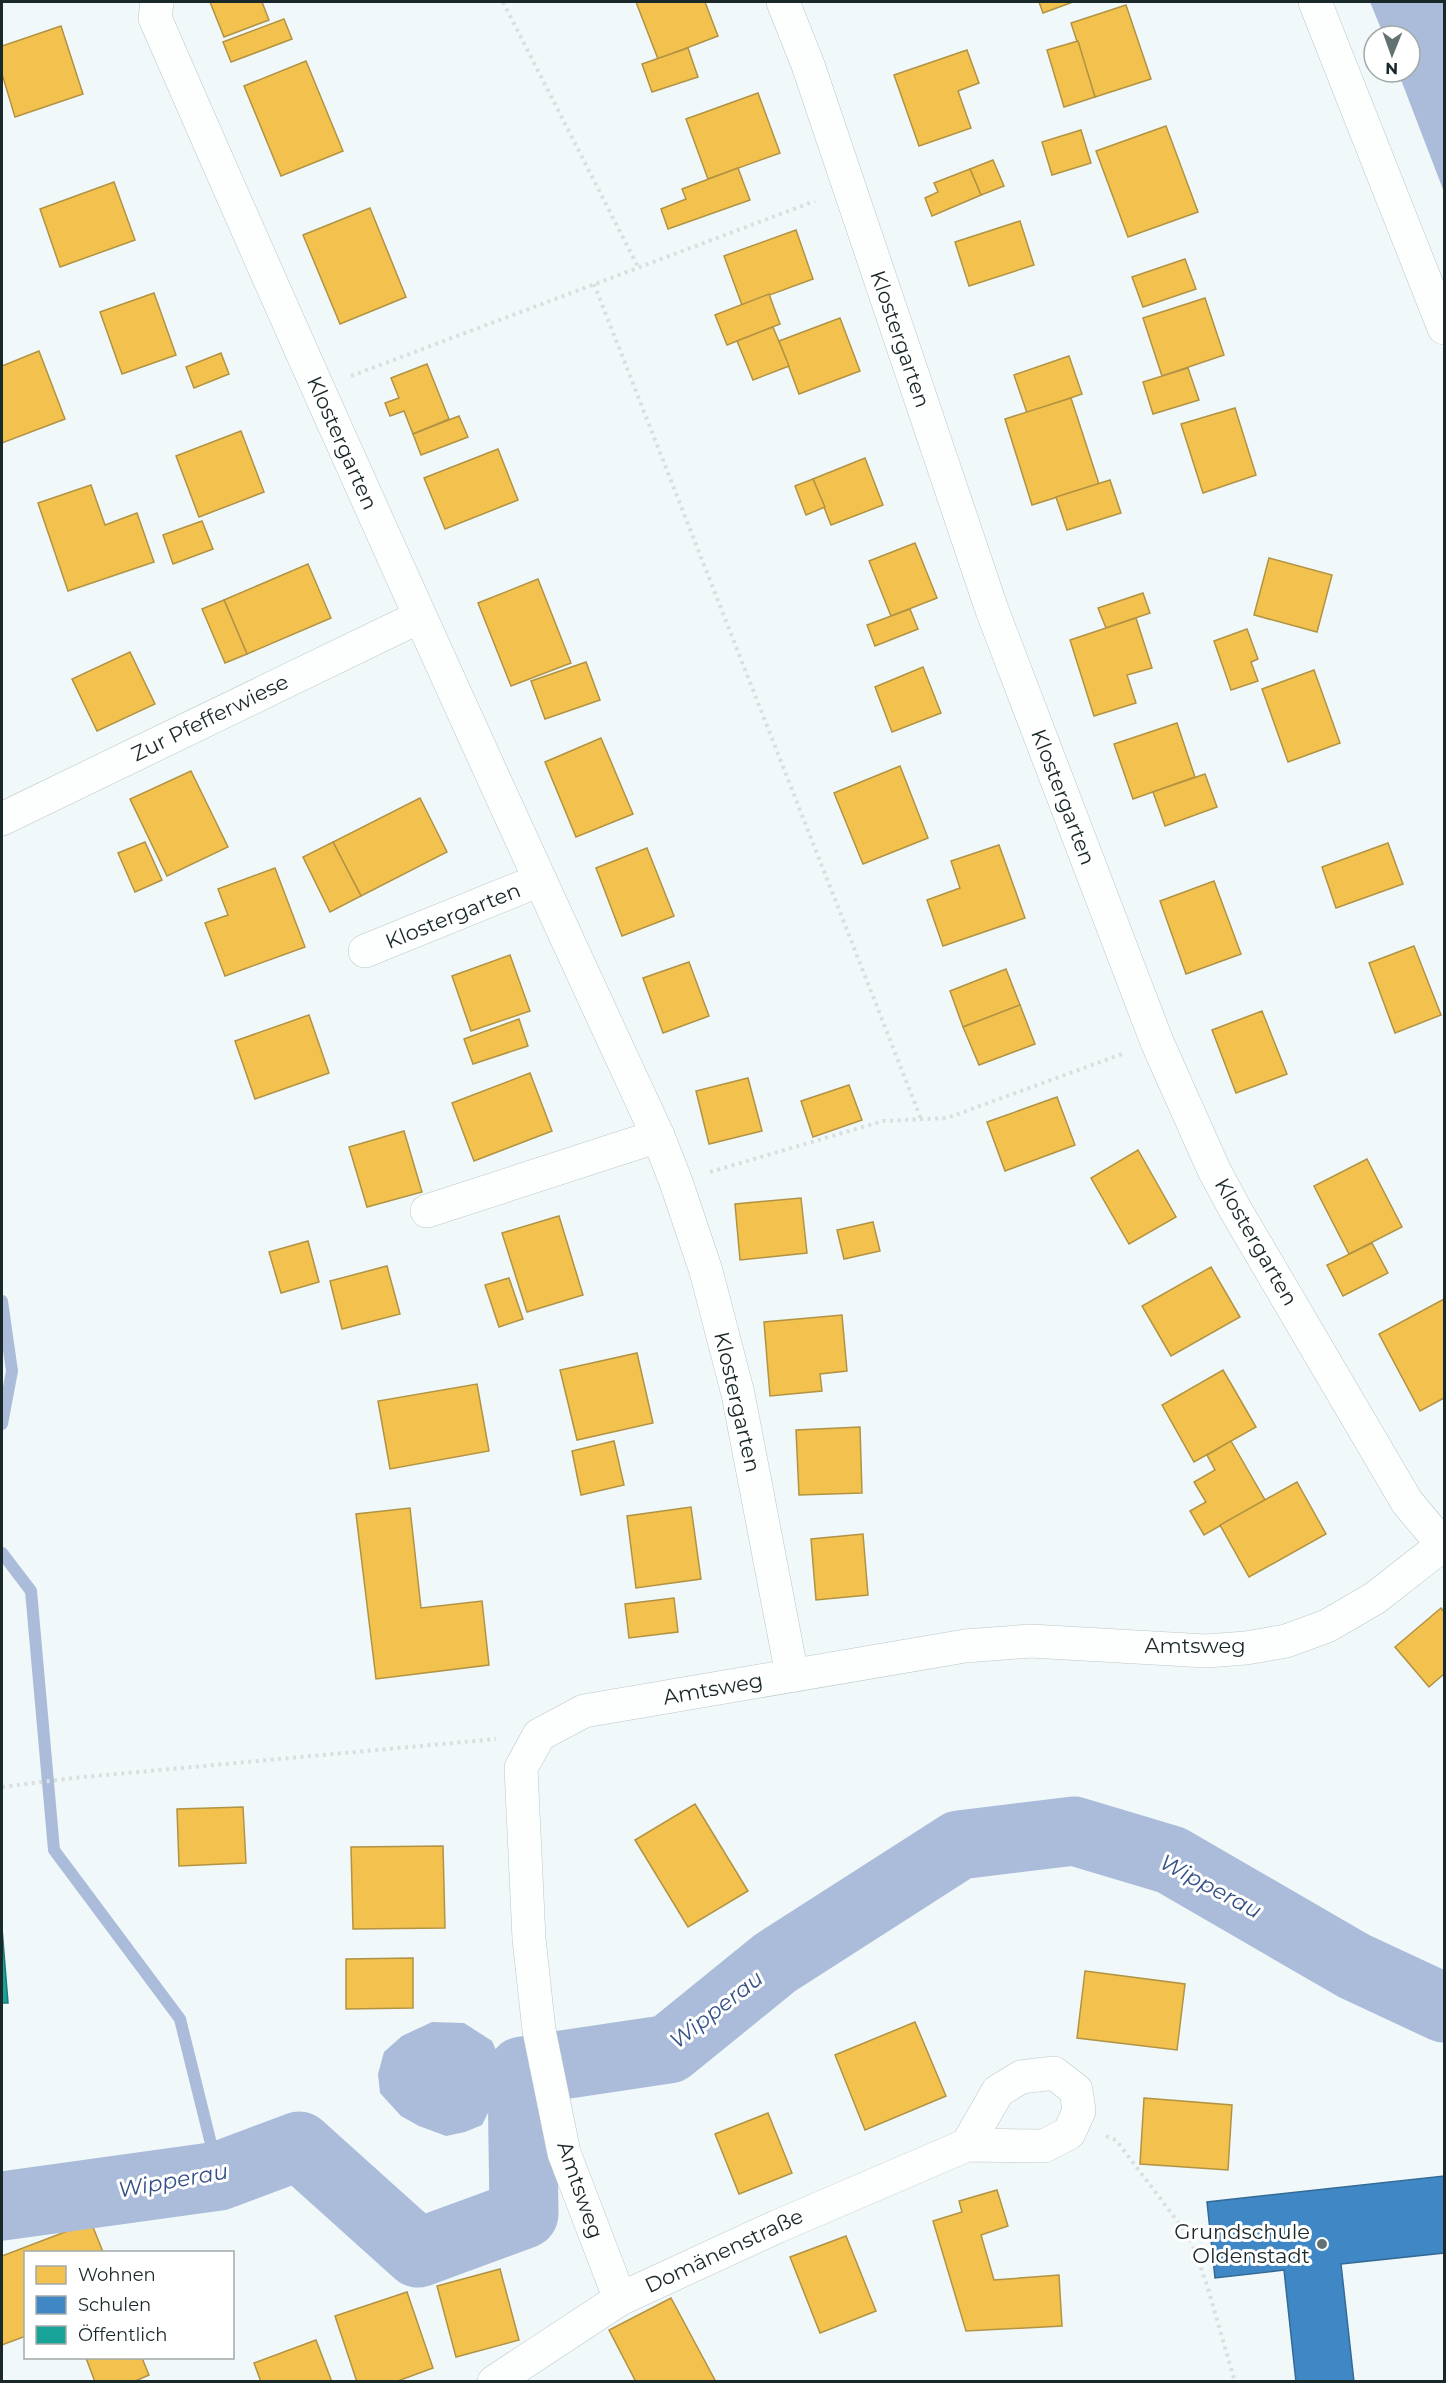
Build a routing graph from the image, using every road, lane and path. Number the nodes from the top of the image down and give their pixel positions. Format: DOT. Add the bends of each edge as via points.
graph roads {
  1 [pos="157,2"];
  2 [pos="503,2"];
  3 [pos="783,2"];
  4 [pos="1315,2"];
  5 [pos="850,188"];
  6 [pos="638,267"];
  7 [pos="594,284"];
  8 [pos="1444,328"];
  9 [pos="318,388"];
  10 [pos="419,617"];
  11 [pos="2,819"];
  12 [pos="540,880"];
  13 [pos="365,951"];
  14 [pos="1157,1042"];
  15 [pos="921,1119"];
  16 [pos="658,1136"];
  17 [pos="676,1182"];
  18 [pos="427,1211"];
  19 [pos="1444,1544"];
  20 [pos="792,1675"];
  21 [pos="539,1735"];
  22 [pos="2,1786"];
  23 [pos="1116,2140"];
  24 [pos="967,2145"];
  25 [pos="620,2299"];
  26 [pos="494,2382"];
  27 [pos="1235,2382"];
  1 -- 9 [label="street, Klostergarten" via="155,18"];
  2 -- 6 [label="path"];
  3 -- 5 [label="street, Klostergarten"];
  4 -- 8 [label="street"];
  5 -- 6 [label="path"];
  5 -- 14 [label="street, Klostergarten" via="992,610"];
  6 -- 7 [label="path"];
  7 -- 9 [label="path"];
  7 -- 15 [label="path"];
  9 -- 10 [label="street, Klostergarten"];
  10 -- 11 [label="street, Zur Pfefferwiese"];
  10 -- 12 [label="street, Klostergarten"];
  12 -- 13 [label="street, Klostergarten"];
  12 -- 16 [label="street, Klostergarten"];
  14 -- 15 [label="path" via="946,1118"];
  14 -- 19 [label="street, Klostergarten" via="1235,1209 1407,1502"];
  15 -- 17 [label="path" via="883,1121"];
  16 -- 17 [label="street, Klostergarten"];
  16 -- 18 [label="street"];
  17 -- 20 [label="street, Klostergarten" via="706,1271 738,1394"];
  19 -- 20 [label="street, Amtsweg" via="1375,1598 1327,1626 1286,1641 1206,1651 1031,1641 965,1646"];
  20 -- 21 [label="street, Amtsweg" via="584,1711"];
  21 -- 22 [label="path"];
  21 -- 25 [label="street, Amtsweg" via="521,1768 529,1939 539,2030 564,2153"];
  23 -- 27 [label="path" via="1190,2238"];
  24 -- 25 [label="street, Domänenstraße"];
  25 -- 26 [label="street, Domänenstraße"];
}
